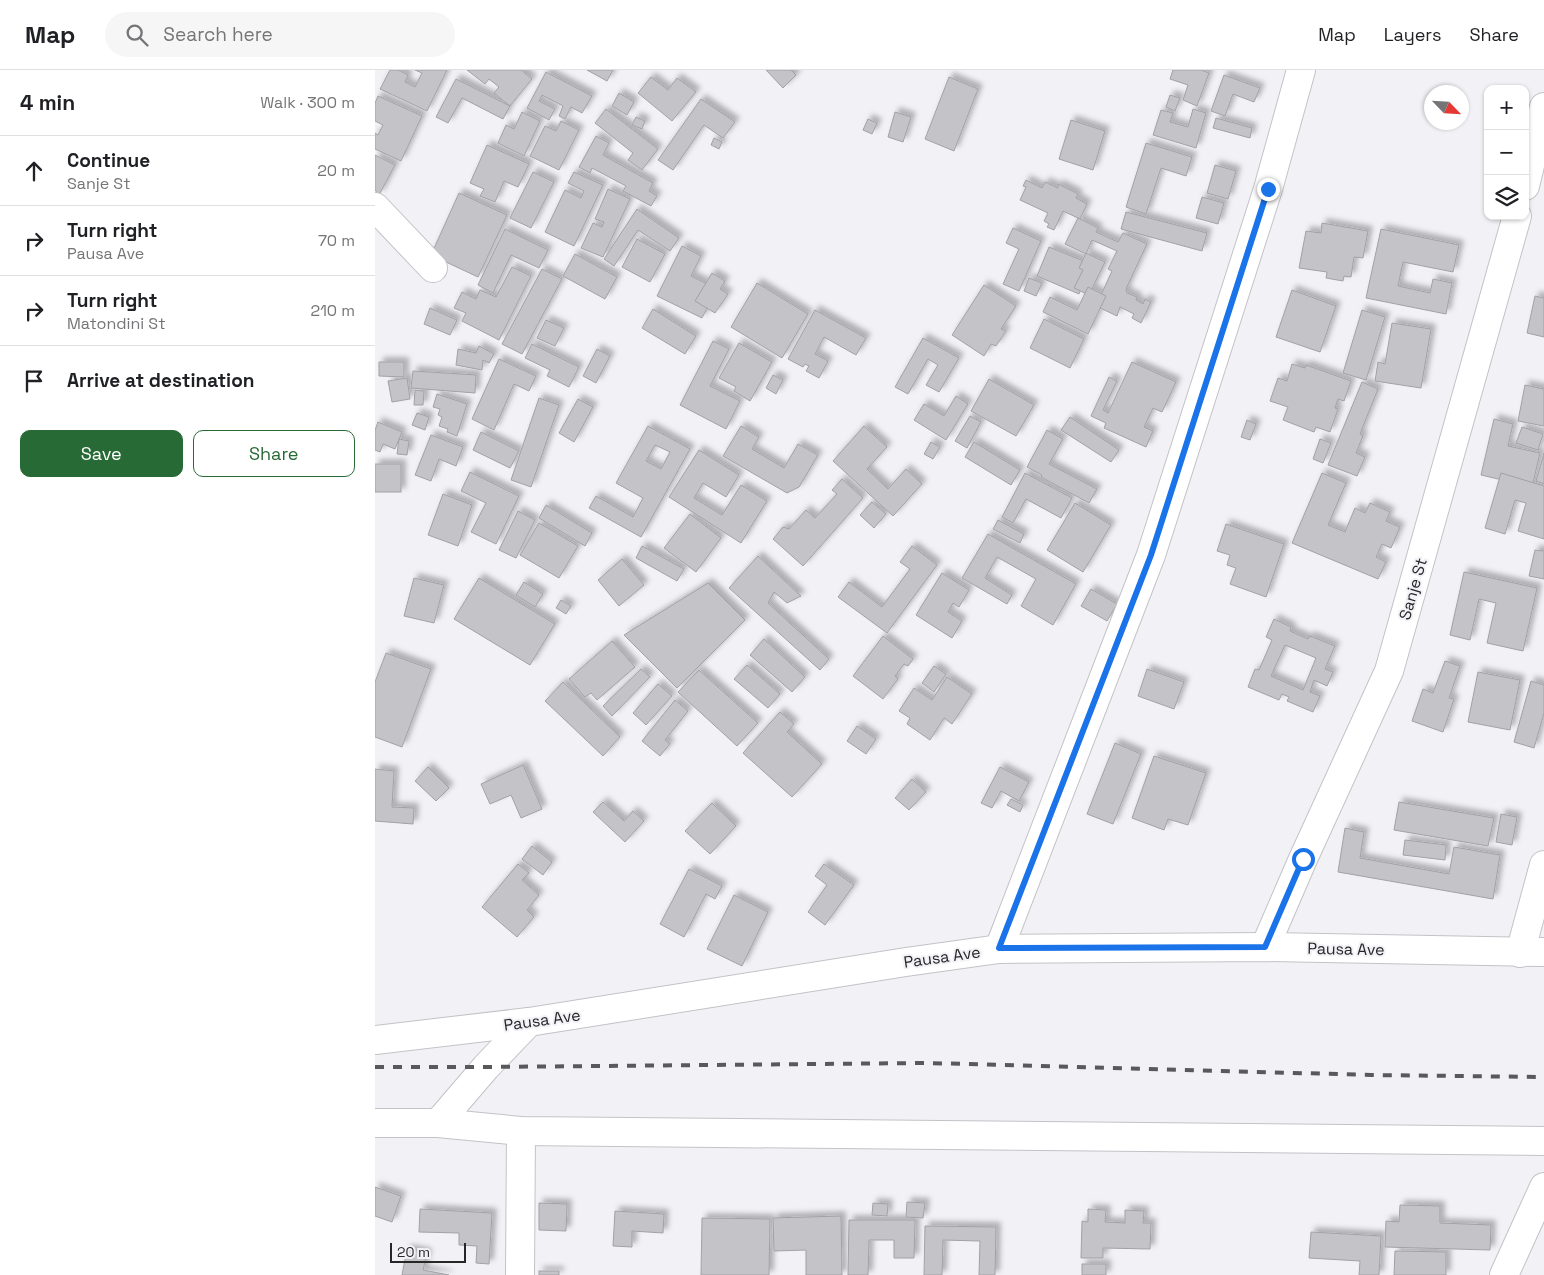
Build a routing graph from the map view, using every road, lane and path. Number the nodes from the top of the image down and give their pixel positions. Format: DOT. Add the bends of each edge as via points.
graph roads {
  1 [pos="1301,70"];
  2 [pos="1544,108"];
  3 [pos="1528,175"];
  4 [pos="375,207"];
  5 [pos="1516,220"];
  6 [pos="433,268"];
  7 [pos="1544,865"];
  8 [pos="1265,947"];
  9 [pos="999,948"];
  10 [pos="1532,952"];
  11 [pos="529,1022"];
  12 [pos="375,1040"];
  13 [pos="375,1123"];
  14 [pos="438,1123"];
  15 [pos="521,1131"];
  16 [pos="1544,1140"];
  17 [pos="1544,1187"];
  18 [pos="520,1275"];
  19 [pos="1504,1275"];
  1 -- 9 [label="street" via="1268,189 1151,555"];
  2 -- 3 [label="street"];
  4 -- 6 [label="street"];
  5 -- 8 [label="street, Sanje St" via="1389,671"];
  7 -- 10 [label="street"];
  8 -- 9 [label="street, Pausa Ave"];
  8 -- 10 [label="street, Pausa Ave"];
  9 -- 11 [label="street, Pausa Ave"];
  11 -- 12 [label="street, Pausa Ave"];
  11 -- 14 [label="street"];
  13 -- 14 [label="street"];
  14 -- 15 [label="street"];
  15 -- 16 [label="street"];
  15 -- 18 [label="street"];
  17 -- 19 [label="street"];
}
